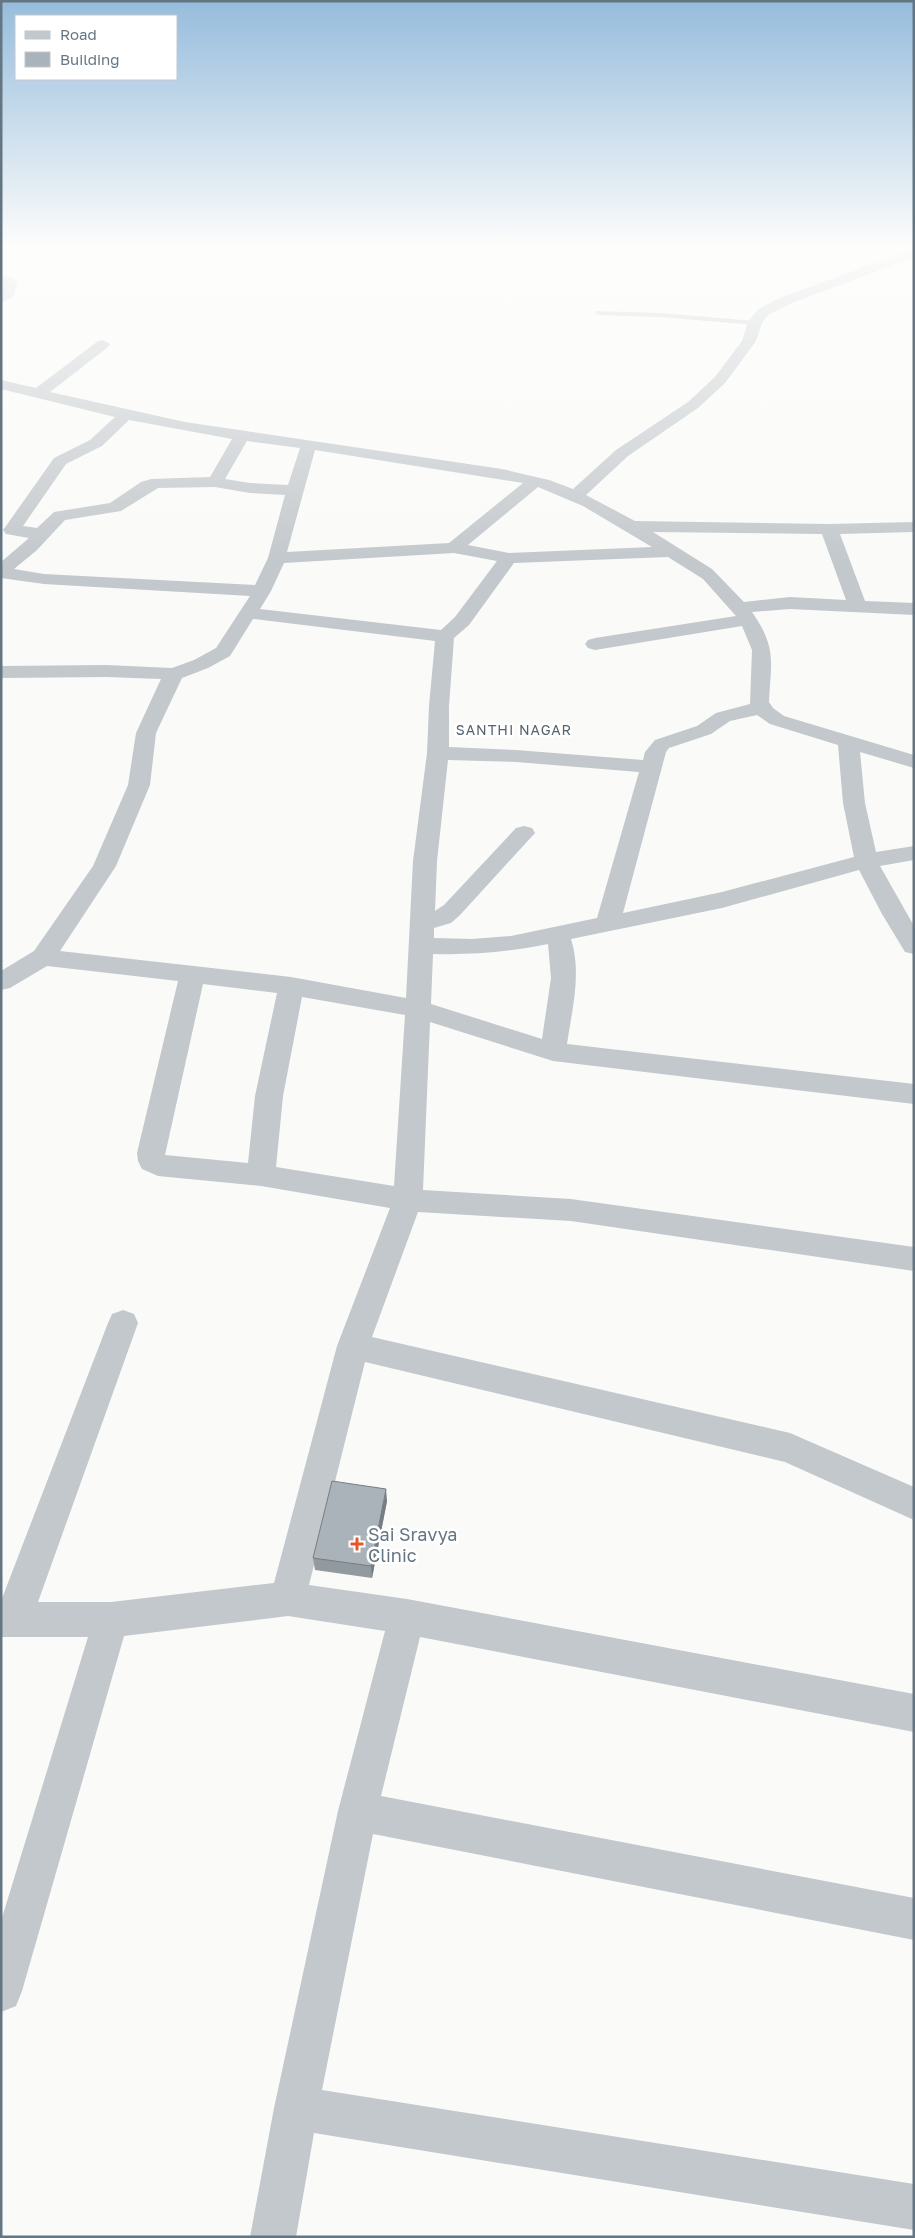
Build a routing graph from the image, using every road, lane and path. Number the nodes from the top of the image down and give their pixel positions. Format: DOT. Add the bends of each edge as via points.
graph roads {
  1 [pos="93,352"];
  2 [pos="740,352"];
  3 [pos="2,385"];
  4 [pos="40,394"];
  5 [pos="126,415"];
  6 [pos="242,435"];
  7 [pos="309,445"];
  8 [pos="535,481"];
  9 [pos="216,482"];
  10 [pos="295,490"];
  11 [pos="575,497"];
  12 [pos="629,526"];
  13 [pos="838,526"];
  14 [pos="914,527"];
  15 [pos="6,529"];
  16 [pos="41,534"];
  17 [pos="454,548"];
  18 [pos="671,551"];
  19 [pos="277,558"];
  20 [pos="509,558"];
  21 [pos="1,572"];
  22 [pos="262,591"];
  23 [pos="858,606"];
  24 [pos="914,609"];
  25 [pos="249,613"];
  26 [pos="743,614"];
  27 [pos="445,636"];
  28 [pos="595,644"];
  29 [pos="1,672"];
  30 [pos="174,674"];
  31 [pos="761,708"];
  32 [pos="848,742"];
  33 [pos="438,753"];
  34 [pos="914,762"];
  35 [pos="652,767"];
  36 [pos="524,833"];
  37 [pos="914,854"];
  38 [pos="866,861"];
  39 [pos="608,922"];
  40 [pos="422,935"];
  41 [pos="558,935"];
  42 [pos="914,946"];
  43 [pos="43,957"];
  44 [pos="193,973"];
  45 [pos="1,982"];
  46 [pos="291,986"];
  47 [pos="418,1009"];
  48 [pos="553,1052"];
  49 [pos="914,1094"];
  50 [pos="261,1175"];
  51 [pos="408,1200"];
  52 [pos="914,1259"];
  53 [pos="123,1323"];
  54 [pos="353,1346"];
  55 [pos="914,1504"];
  56 [pos="288,1599"];
  57 [pos="407,1617"];
  58 [pos="7,1619"];
  59 [pos="111,1620"];
  60 [pos="914,1713"];
  61 [pos="358,1811"];
  62 [pos="914,1919"];
  63 [pos="1,1991"];
  64 [pos="296,2108"];
  65 [pos="914,2207"];
  66 [pos="273,2237"];
  1 -- 4 [label="street"];
  2 -- 11 [label="street" via="720,380 693,405 622,453"];
  3 -- 4 [label="street"];
  4 -- 5 [label="street"];
  5 -- 6 [label="street"];
  5 -- 15 [label="street" via="96,444 60,461"];
  6 -- 7 [label="street"];
  6 -- 9 [label="street"];
  7 -- 8 [label="street" via="401,457"];
  7 -- 10 [label="street"];
  8 -- 11 [label="street"];
  8 -- 17 [label="street"];
  9 -- 10 [label="street" via="250,488"];
  9 -- 16 [label="street" via="147,486 115,507 60,516"];
  10 -- 19 [label="street"];
  11 -- 12 [label="street"];
  12 -- 13 [label="street"];
  12 -- 18 [label="street"];
  13 -- 14 [label="street"];
  13 -- 23 [label="street"];
  15 -- 16 [label="street"];
  16 -- 21 [label="street"];
  17 -- 19 [label="street"];
  17 -- 20 [label="street"];
  18 -- 20 [label="street"];
  18 -- 26 [label="street" via="710,575"];
  19 -- 22 [label="street"];
  20 -- 27 [label="street" via="462,621"];
  21 -- 22 [label="street" via="44,579"];
  22 -- 25 [label="street"];
  23 -- 24 [label="street"];
  23 -- 26 [label="street" via="790,603"];
  25 -- 27 [label="street"];
  25 -- 30 [label="street" via="223,652"];
  26 -- 28 [label="street"];
  26 -- 31 [label="street" via="762,650"];
  27 -- 33 [label="street" via="438,706"];
  29 -- 30 [label="street"];
  30 -- 43 [label="street" via="146,734 139,785 104,866"];
  31 -- 32 [label="street" via="777,720"];
  31 -- 35 [label="street" via="723,717 704,730 662,744"];
  32 -- 34 [label="street"];
  32 -- 38 [label="street" via="854,803"];
  33 -- 35 [label="street"];
  33 -- 40 [label="street" via="425,861"];
  35 -- 39 [label="street"];
  36 -- 40 [label="street" via="452,910"];
  37 -- 38 [label="street"];
  38 -- 39 [label="street" via="722,900"];
  38 -- 42 [label="street"];
  39 -- 41 [label="street"];
  40 -- 41 [label="street" via="494,946"];
  40 -- 47 [label="street"];
  41 -- 48 [label="street" via="563,948 563,984"];
  43 -- 44 [label="street"];
  43 -- 45 [label="street"];
  44 -- 46 [label="street"];
  44 -- 50 [label="street" via="151,1153 152,1161 158,1165"];
  46 -- 47 [label="street"];
  46 -- 50 [label="street" via="269,1096"];
  47 -- 48 [label="street"];
  47 -- 51 [label="street"];
  48 -- 49 [label="street"];
  50 -- 51 [label="street"];
  51 -- 52 [label="street" via="571,1210"];
  51 -- 54 [label="street"];
  53 -- 58 [label="street"];
  54 -- 55 [label="street" via="790,1448"];
  54 -- 56 [label="street"];
  56 -- 57 [label="street"];
  56 -- 59 [label="street"];
  57 -- 60 [label="street"];
  57 -- 61 [label="street"];
  58 -- 59 [label="street"];
  59 -- 63 [label="street"];
  61 -- 62 [label="street"];
  61 -- 64 [label="street"];
  64 -- 65 [label="street"];
  64 -- 66 [label="street"];
}
